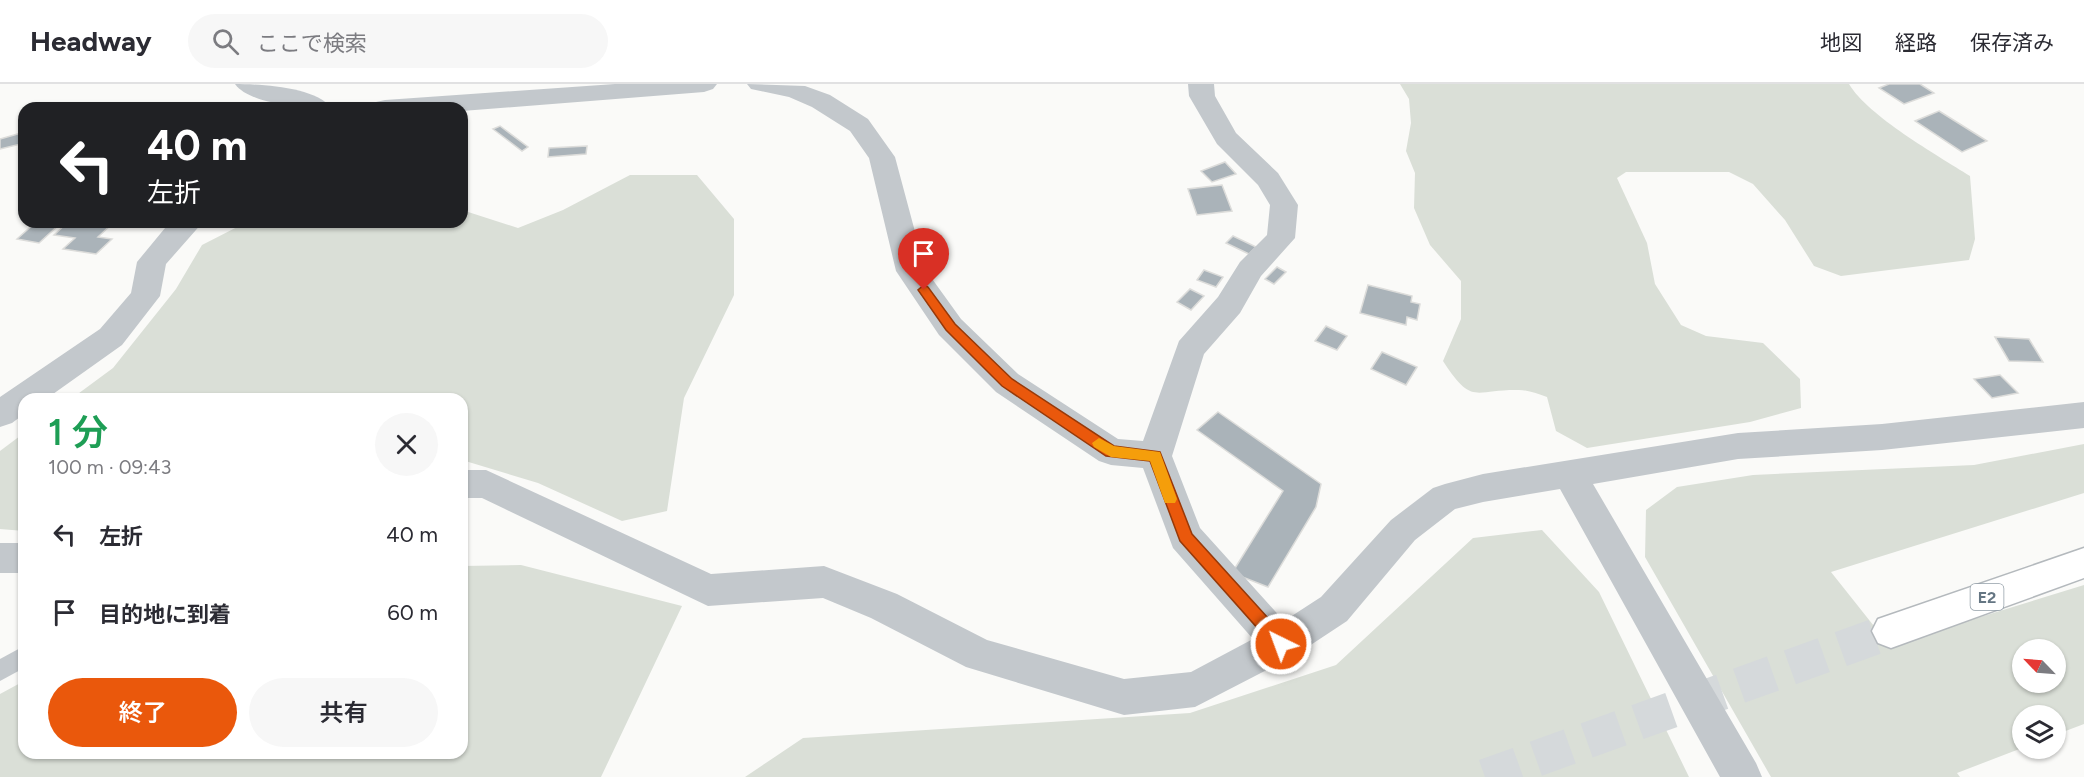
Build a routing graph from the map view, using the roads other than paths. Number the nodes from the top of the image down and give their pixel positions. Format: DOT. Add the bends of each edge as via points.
graph roads {
  1 [pos="248,84"];
  2 [pos="704,84"];
  3 [pos="760,84"];
  4 [pos="1202,84"];
  5 [pos="306,102"];
  6 [pos="468,103"];
  7 [pos="181,228"];
  8 [pos="30,393"];
  9 [pos="18,402"];
  10 [pos="0,414"];
  11 [pos="2084,415"];
  12 [pos="1155,456"];
  13 [pos="1570,475"];
  14 [pos="468,484"];
  15 [pos="0,558"];
  16 [pos="18,558"];
  17 [pos="2084,563"];
  18 [pos="1891,631"];
  19 [pos="1281,644"];
  20 [pos="18,660"];
  21 [pos="0,670"];
  22 [pos="1742,777"];
  1 -- 5 [label="street"];
  2 -- 6 [label="street"];
  3 -- 12 [label="street" via="821,101 859,124 882,156 911,271 950,327 1007,383 1111,452"];
  4 -- 12 [label="street" via="1202,96 1226,138 1268,179 1284,205 1281,238 1250,269 1229,305 1190,349"];
  7 -- 8 [label="street" via="152,262 145,296 111,337"];
  9 -- 10 [label="street"];
  11 -- 13 [label="street" via="1882,437 1738,446"];
  12 -- 19 [label="street" via="1186,537"];
  13 -- 19 [label="street" via="1445,498 1403,530 1334,609"];
  13 -- 22 [label="street"];
  14 -- 19 [label="street" via="486,484 708,590 824,582 884,606 979,656 1125,697 1195,689"];
  15 -- 16 [label="street"];
  17 -- 18 [label="highway, E2"];
  20 -- 21 [label="lane"];
}
